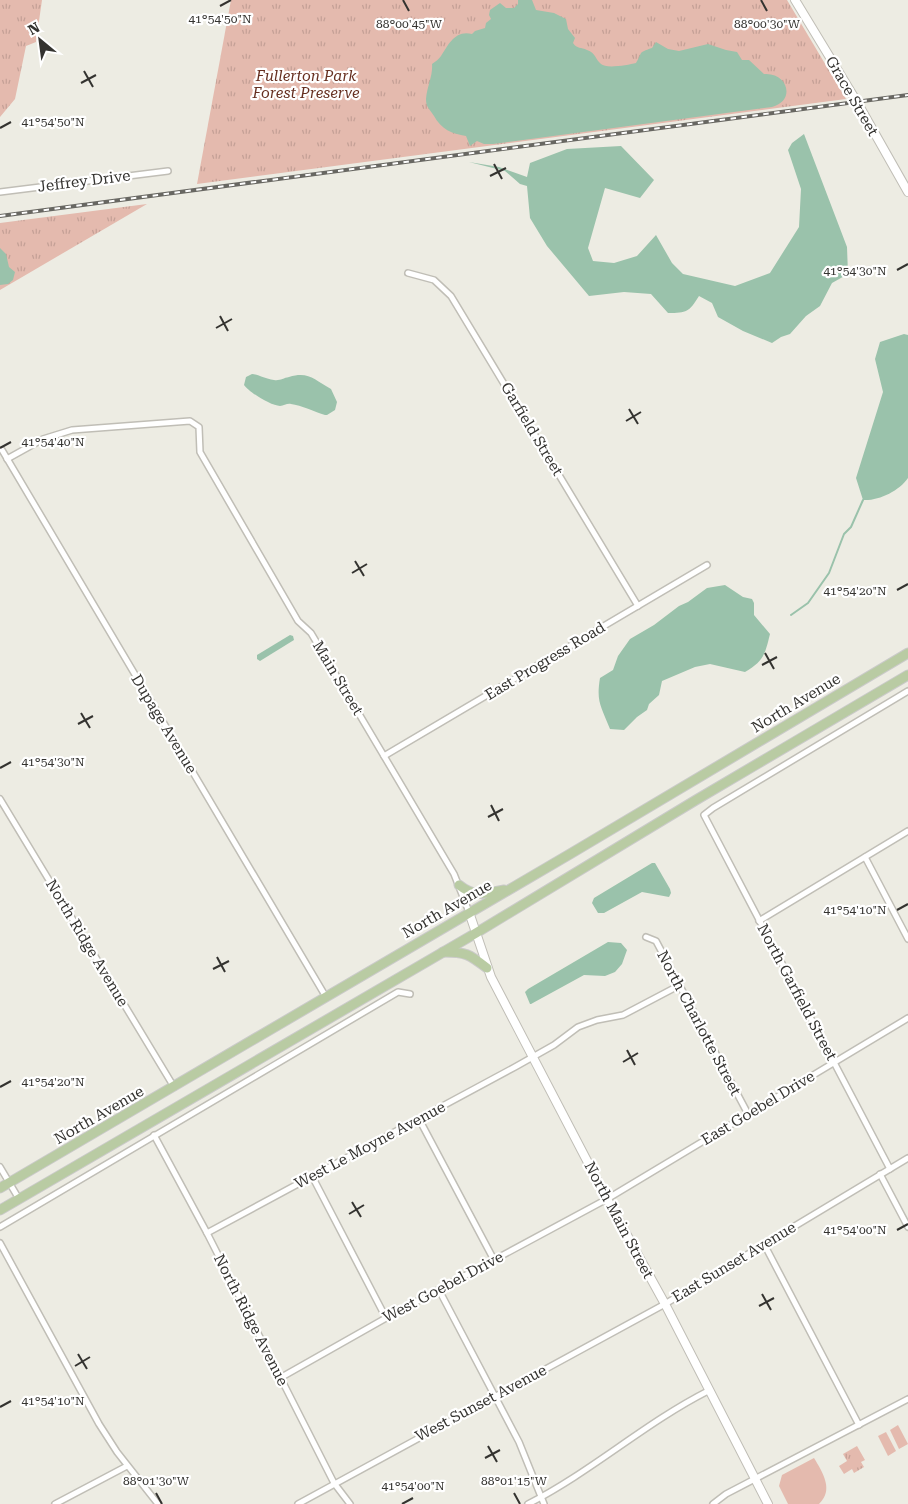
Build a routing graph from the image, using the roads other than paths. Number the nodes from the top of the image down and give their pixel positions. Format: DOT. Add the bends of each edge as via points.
graph roads {
  1 [pos="795,0"];
  2 [pos="168,171"];
  3 [pos="0,192"];
  4 [pos="908,192"];
  5 [pos="408,273"];
  6 [pos="2,450"];
  7 [pos="7,459"];
  8 [pos="707,565"];
  9 [pos="638,606"];
  10 [pos="908,653"];
  11 [pos="908,675"];
  12 [pos="908,691"];
  13 [pos="384,756"];
  14 [pos="0,799"];
  15 [pos="908,831"];
  16 [pos="865,857"];
  17 [pos="459,885"];
  18 [pos="509,889"];
  19 [pos="469,912"];
  20 [pos="759,921"];
  21 [pos="476,933"];
  22 [pos="646,936"];
  23 [pos="908,940"];
  24 [pos="443,952"];
  25 [pos="487,968"];
  26 [pos="680,985"];
  27 [pos="410,994"];
  28 [pos="326,997"];
  29 [pos="908,1018"];
  30 [pos="533,1057"];
  31 [pos="835,1062"];
  32 [pos="174,1087"];
  33 [pos="748,1114"];
  34 [pos="419,1118"];
  35 [pos="154,1135"];
  36 [pos="908,1158"];
  37 [pos="0,1166"];
  38 [pos="890,1168"];
  39 [pos="880,1174"];
  40 [pos="312,1176"];
  41 [pos="10,1183"];
  42 [pos="0,1188"];
  43 [pos="19,1199"];
  44 [pos="607,1199"];
  45 [pos="0,1210"];
  46 [pos="0,1227"];
  47 [pos="908,1227"];
  48 [pos="207,1233"];
  49 [pos="0,1242"];
  50 [pos="764,1244"];
  51 [pos="494,1260"];
  52 [pos="439,1290"];
  53 [pos="665,1304"];
  54 [pos="386,1318"];
  55 [pos="280,1378"];
  56 [pos="708,1391"];
  57 [pos="494,1396"];
  58 [pos="908,1399"];
  59 [pos="858,1425"];
  60 [pos="127,1466"];
  61 [pos="755,1480"];
  62 [pos="334,1483"];
  63 [pos="541,1497"];
  64 [pos="55,1504"];
  65 [pos="158,1504"];
  66 [pos="298,1504"];
  67 [pos="350,1504"];
  68 [pos="528,1504"];
  69 [pos="544,1504"];
  70 [pos="713,1504"];
  71 [pos="768,1504"];
  1 -- 4 [label="street, Grace Street"];
  2 -- 3 [label="street, Jeffrey Drive"];
  5 -- 9 [label="street, Garfield Street" via="434,280 451,296"];
  6 -- 7 [label="street, Dupage Avenue"];
  7 -- 13 [label="street, Main Street" via="43,439 72,430 190,421 199,427 200,452 210,470 298,622 310,632"];
  7 -- 28 [label="street, Dupage Avenue"];
  8 -- 9 [label="street, East Progress Road"];
  9 -- 13 [label="street, East Progress Road"];
  10 -- 18 [label="main road, North Avenue"];
  11 -- 21 [label="main road"];
  12 -- 20 [label="street, North Garfield Street" via="704,815"];
  13 -- 17 [label="street, Main Street"];
  14 -- 32 [label="street, North Ridge Avenue"];
  15 -- 16 [label="street"];
  16 -- 20 [label="street"];
  16 -- 23 [label="street"];
  17 -- 18 [label="main road" via="475,894"];
  17 -- 19 [label="street, Main Street"];
  18 -- 19 [label="main road, North Avenue"];
  19 -- 21 [label="street, Main Street"];
  19 -- 28 [label="main road, North Avenue"];
  20 -- 31 [label="street, North Garfield Street"];
  21 -- 24 [label="main road"];
  21 -- 25 [label="street, North Main Street"];
  22 -- 26 [label="street, North Charlotte Street" via="656,941"];
  24 -- 25 [label="main road" via="462,952"];
  24 -- 43 [label="main road"];
  25 -- 30 [label="street, North Main Street"];
  26 -- 30 [label="street, West Le Moyne Avenue" via="623,1015 578,1027"];
  26 -- 33 [label="street, North Charlotte Street"];
  27 -- 35 [label="street" via="398,992"];
  28 -- 32 [label="main road, North Avenue"];
  29 -- 31 [label="street, East Goebel Drive"];
  30 -- 34 [label="street, West Le Moyne Avenue"];
  30 -- 44 [label="street, North Main Street"];
  31 -- 33 [label="street, East Goebel Drive"];
  31 -- 38 [label="street, North Garfield Street"];
  32 -- 41 [label="main road, North Avenue"];
  33 -- 44 [label="street, East Goebel Drive"];
  34 -- 40 [label="street, West Le Moyne Avenue"];
  34 -- 51 [label="street"];
  35 -- 46 [label="street"];
  35 -- 48 [label="street, North Ridge Avenue"];
  36 -- 38 [label="street"];
  37 -- 41 [label="street"];
  38 -- 39 [label="street, East Sunset Avenue"];
  39 -- 47 [label="street"];
  39 -- 50 [label="street, East Sunset Avenue"];
  40 -- 48 [label="street, West Le Moyne Avenue"];
  40 -- 54 [label="street"];
  41 -- 42 [label="main road, North Avenue"];
  41 -- 43 [label="street"];
  43 -- 45 [label="main road"];
  44 -- 51 [label="street, West Goebel Drive"];
  44 -- 53 [label="street, North Main Street"];
  48 -- 55 [label="street, North Ridge Avenue"];
  49 -- 60 [label="street" via="99,1424"];
  50 -- 53 [label="street, East Sunset Avenue"];
  50 -- 59 [label="street"];
  51 -- 52 [label="street, West Goebel Drive"];
  52 -- 54 [label="street, West Goebel Drive"];
  52 -- 57 [label="street"];
  53 -- 56 [label="street, North Main Street"];
  53 -- 57 [label="street, West Sunset Avenue"];
  54 -- 55 [label="street, West Goebel Drive"];
  55 -- 62 [label="street, North Ridge Avenue"];
  56 -- 61 [label="street, North Main Street"];
  56 -- 63 [label="street"];
  57 -- 62 [label="street, West Sunset Avenue"];
  57 -- 63 [label="street" via="519,1442"];
  58 -- 59 [label="street"];
  59 -- 61 [label="street"];
  60 -- 64 [label="street"];
  60 -- 65 [label="street"];
  61 -- 70 [label="street"];
  61 -- 71 [label="street, North Main Street"];
  62 -- 66 [label="street, West Sunset Avenue"];
  62 -- 67 [label="street, North Ridge Avenue"];
  63 -- 68 [label="street"];
  63 -- 69 [label="street"];
}
